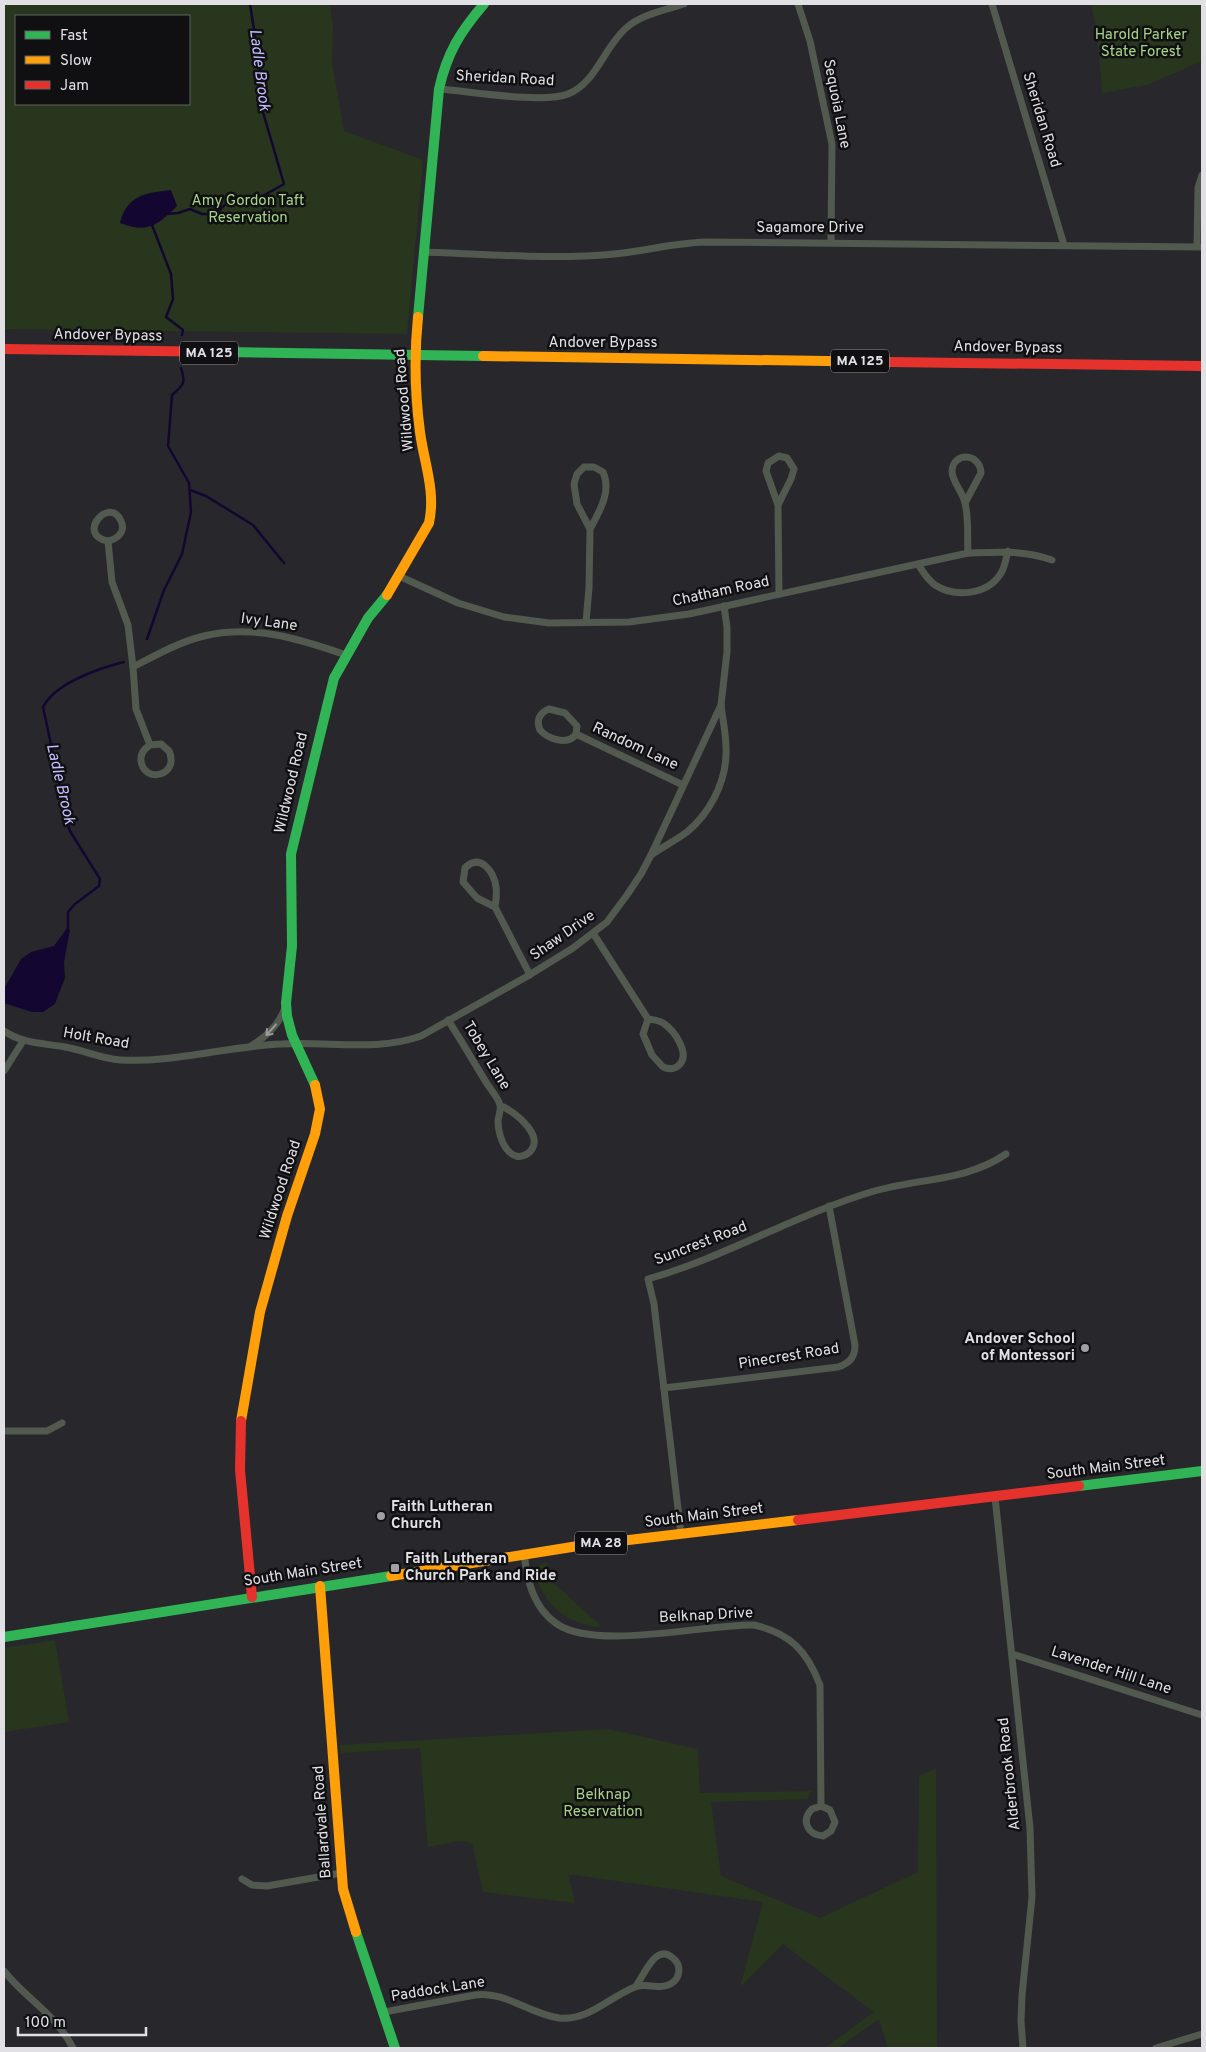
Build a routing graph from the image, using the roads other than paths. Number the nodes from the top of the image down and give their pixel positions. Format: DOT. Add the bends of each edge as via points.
graph roads {
  1 [pos="484,4"];
  2 [pos="684,4"];
  3 [pos="798,4"];
  4 [pos="992,4"];
  5 [pos="439,89"];
  6 [pos="1202,174"];
  7 [pos="831,241"];
  8 [pos="1064,244"];
  9 [pos="1200,246"];
  10 [pos="424,252"];
  11 [pos="4,349"];
  12 [pos="414,356"];
  13 [pos="1202,366"];
  14 [pos="965,503"];
  15 [pos="778,504"];
  16 [pos="590,529"];
  17 [pos="108,541"];
  18 [pos="1008,551"];
  19 [pos="968,553"];
  20 [pos="1052,560"];
  21 [pos="918,564"];
  22 [pos="399,576"];
  23 [pos="779,594"];
  24 [pos="724,606"];
  25 [pos="586,622"];
  26 [pos="346,655"];
  27 [pos="133,667"];
  28 [pos="721,705"];
  29 [pos="576,734"];
  30 [pos="150,745"];
  31 [pos="683,785"];
  32 [pos="651,855"];
  33 [pos="495,908"];
  34 [pos="593,933"];
  35 [pos="530,975"];
  36 [pos="286,1003"];
  37 [pos="648,1019"];
  38 [pos="448,1020"];
  39 [pos="4,1031"];
  40 [pos="24,1041"];
  41 [pos="296,1044"];
  42 [pos="246,1048"];
  43 [pos="4,1071"];
  44 [pos="501,1106"];
  45 [pos="1006,1154"];
  46 [pos="829,1206"];
  47 [pos="664,1388"];
  48 [pos="62,1423"];
  49 [pos="4,1431"];
  50 [pos="1202,1470"];
  51 [pos="995,1497"];
  52 [pos="681,1534"];
  53 [pos="524,1554"];
  54 [pos="320,1586"];
  55 [pos="252,1597"];
  56 [pos="4,1637"];
  57 [pos="1012,1654"];
  58 [pos="1202,1715"];
  59 [pos="821,1806"];
  60 [pos="341,1873"];
  61 [pos="242,1879"];
  62 [pos="4,1971"];
  63 [pos="635,1987"];
  64 [pos="384,2012"];
  65 [pos="1202,2034"];
  66 [pos="73,2048"];
  67 [pos="395,2048"];
  68 [pos="1023,2048"];
  69 [pos="1156,2048"];
  1 -- 5 [label="main road, Wildwood Road" via="454,41"];
  2 -- 5 [label="street, Sheridan Road" via="638,20 626,28 588,79 568,94 536,97"];
  3 -- 7 [label="street, Sequoia Lane" via="810,41 832,144"];
  4 -- 8 [label="street, Sheridan Road"];
  5 -- 10 [label="main road, Wildwood Road"];
  6 -- 9 [label="street, Sagamore Drive" via="1197,199"];
  7 -- 8 [label="street, Sagamore Drive"];
  7 -- 10 [label="street, Sagamore Drive" via="683,242 639,251 584,256"];
  8 -- 9 [label="street, Sagamore Drive"];
  10 -- 12 [label="main road, Wildwood Road"];
  11 -- 12 [label="main road, Andover Bypass / MA 125"];
  12 -- 13 [label="main road, Andover Bypass / MA 125"];
  12 -- 22 [label="main road, Wildwood Road" via="420,433 432,501 429,523"];
  14 -- 14 [label="street" via="952,473 957,460 966,457 975,460 980,473"];
  14 -- 19 [label="street"];
  15 -- 15 [label="street" via="766,471 768,463 779,456 787,458 794,469"];
  15 -- 23 [label="street"];
  16 -- 16 [label="street" via="577,504 574,489 577,474 589,466 603,472 606,482 604,502"];
  16 -- 25 [label="street"];
  17 -- 17 [label="street" via="117,538 122,530 122,521 116,514 102,514 96,521 95,530 100,538"];
  17 -- 27 [label="street" via="112,582 128,626"];
  18 -- 19 [label="street, Chatham Road"];
  18 -- 20 [label="street, Chatham Road"];
  18 -- 21 [label="street" via="1001,574 974,592 944,589 925,576"];
  19 -- 21 [label="street, Chatham Road"];
  21 -- 23 [label="street, Chatham Road"];
  22 -- 25 [label="street, Chatham Road" via="458,603 504,617 549,623"];
  22 -- 26 [label="main road, Wildwood Road"];
  23 -- 24 [label="street, Chatham Road"];
  24 -- 25 [label="street, Chatham Road" via="653,620"];
  24 -- 28 [label="street, Shaw Drive" via="728,644"];
  26 -- 27 [label="street, Ivy Lane" via="277,635 240,630 202,636"];
  26 -- 36 [label="main road, Wildwood Road" via="334,678 294,842 290,876 292,946"];
  27 -- 30 [label="street" via="136,710"];
  28 -- 31 [label="street, Shaw Drive"];
  28 -- 32 [label="street" via="726,757 716,792 699,821"];
  29 -- 29 [label="street, Random Lane" via="577,726 565,713 549,709 539,717 540,730 550,737 568,740"];
  29 -- 31 [label="street, Random Lane"];
  30 -- 30 [label="street" via="161,744 169,751 172,761 164,773 150,774 142,767 142,752"];
  31 -- 32 [label="street, Shaw Drive"];
  32 -- 34 [label="street, Shaw Drive" via="607,922"];
  33 -- 33 [label="street" via="466,887 463,873 468,865 481,863 488,868 496,889"];
  33 -- 35 [label="street"];
  34 -- 35 [label="street, Shaw Drive"];
  34 -- 37 [label="street"];
  35 -- 38 [label="street, Shaw Drive"];
  36 -- 41 [label="main road, Wildwood Road" via="289,1026"];
  36 -- 42 [label="street, Holt Road, one-way" via="271,1031"];
  37 -- 37 [label="street" via="643,1034 652,1056 662,1067 672,1069 684,1056 678,1042 663,1023"];
  38 -- 41 [label="street, Shaw Drive" via="421,1036 392,1043"];
  38 -- 44 [label="street, Tobey Lane"];
  39 -- 40 [label="street, Holt Road"];
  40 -- 42 [label="street, Holt Road" via="121,1060"];
  40 -- 43 [label="street"];
  41 -- 42 [label="street, Holt Road"];
  41 -- 55 [label="main road, Wildwood Road" via="315,1083 320,1109 260,1312 241,1415 240,1470"];
  44 -- 44 [label="street, Tobey Lane" via="521,1118 532,1135 534,1145 525,1155 515,1156 503,1142 499,1125"];
  45 -- 46 [label="street, Suncrest Road" via="962,1175 872,1192"];
  46 -- 47 [label="street, Suncrest Road" via="677,1270 648,1279"];
  46 -- 47 [label="street, Pinecrest Road" via="855,1345 852,1359 838,1367"];
  47 -- 52 [label="street, Suncrest Road"];
  48 -- 49 [label="street" via="47,1431"];
  50 -- 51 [label="main road, South Main Street / MA 28"];
  51 -- 52 [label="main road, South Main Street / MA 28"];
  51 -- 57 [label="street, Alderbrook Road"];
  52 -- 53 [label="main road, South Main Street / MA 28"];
  53 -- 54 [label="main road, South Main Street / MA 28"];
  53 -- 59 [label="street, Belknap Drive" via="528,1583 540,1606 556,1623 573,1632 604,1637 754,1625 795,1643 814,1670 820,1685"];
  54 -- 55 [label="main road, South Main Street / MA 28"];
  54 -- 60 [label="main road, Ballardvale Road"];
  55 -- 56 [label="main road, South Main Street / MA 28"];
  57 -- 58 [label="street, Lavender Hill Lane"];
  57 -- 68 [label="street, Alderbrook Road" via="1032,1878 1022,2001"];
  59 -- 59 [label="street" via="833,1813 835,1822 831,1831 823,1836 813,1834 806,1826 812,1809"];
  60 -- 61 [label="street" via="267,1886 252,1885"];
  60 -- 64 [label="main road, Ballardvale Road" via="349,1912"];
  62 -- 66 [label="street" via="53,2018"];
  63 -- 63 [label="street, Paddock Lane" via="655,1957 667,1955 676,1961 678,1976 670,1984"];
  63 -- 64 [label="street, Paddock Lane" via="594,2010 572,2018 550,2016 489,1994"];
  64 -- 67 [label="main road, Ballardvale Road"];
  65 -- 69 [label="street"];
}
